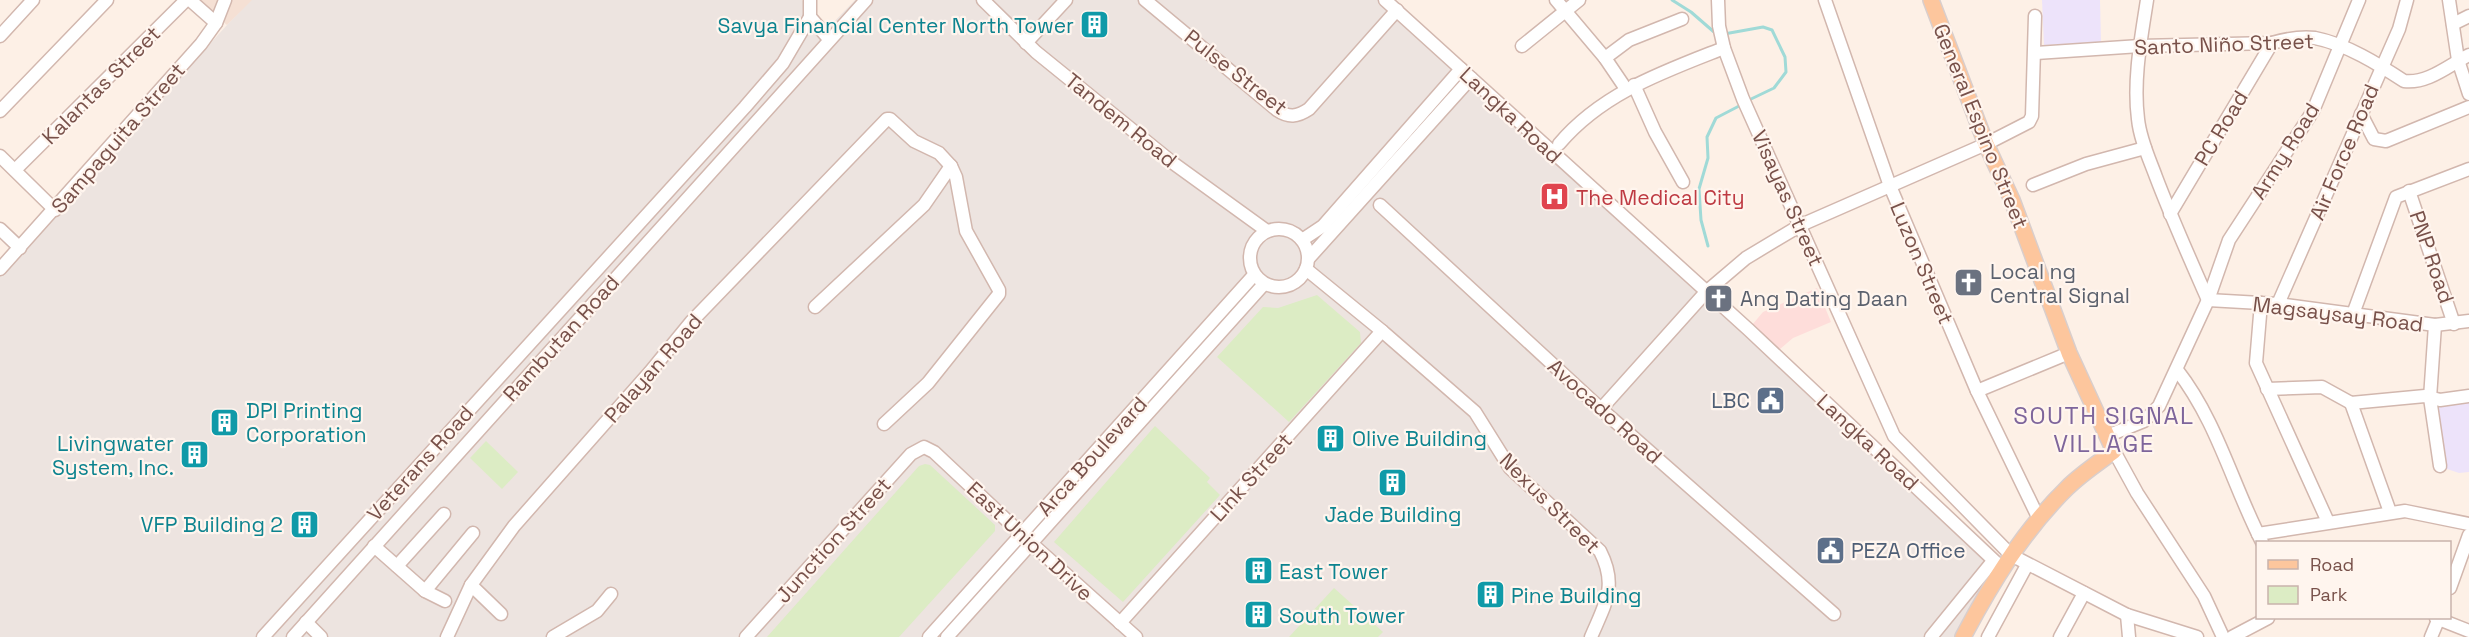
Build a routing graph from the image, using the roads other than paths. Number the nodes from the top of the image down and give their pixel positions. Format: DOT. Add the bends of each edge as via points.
graph roads {
  1 [pos="33,0"];
  2 [pos="107,0"];
  3 [pos="188,0"];
  4 [pos="224,0"];
  5 [pos="810,0"];
  6 [pos="866,0"];
  7 [pos="983,0"];
  8 [pos="1066,0"];
  9 [pos="1146,0"];
  10 [pos="1385,0"];
  11 [pos="1556,0"];
  12 [pos="1579,0"];
  13 [pos="1825,0"];
  14 [pos="1931,0"];
  15 [pos="2147,0"];
  16 [pos="2359,0"];
  17 [pos="2407,0"];
  18 [pos="2449,0"];
  19 [pos="1722,1"];
  20 [pos="1397,10"];
  21 [pos="1566,10"];
  22 [pos="2036,16"];
  23 [pos="2469,16"];
  24 [pos="810,17"];
  25 [pos="1682,19"];
  26 [pos="216,23"];
  27 [pos="2453,24"];
  28 [pos="0,36"];
  29 [pos="829,39"];
  30 [pos="1026,43"];
  31 [pos="2272,43"];
  32 [pos="1522,46"];
  33 [pos="2140,46"];
  34 [pos="2342,46"];
  35 [pos="1724,48"];
  36 [pos="2036,53"];
  37 [pos="1605,58"];
  38 [pos="2463,58"];
  39 [pos="2381,66"];
  40 [pos="1461,69"];
  41 [pos="1471,78"];
  42 [pos="1630,87"];
  43 [pos="2469,94"];
  44 [pos="2469,107"];
  45 [pos="0,111"];
  46 [pos="2361,114"];
  47 [pos="1559,144"];
  48 [pos="1986,144"];
  49 [pos="2145,148"];
  50 [pos="0,156"];
  51 [pos="951,166"];
  52 [pos="15,170"];
  53 [pos="2468,171"];
  54 [pos="1683,182"];
  55 [pos="2033,185"];
  56 [pos="1890,186"];
  57 [pos="2409,191"];
  58 [pos="1380,205"];
  59 [pos="55,210"];
  60 [pos="2170,214"];
  61 [pos="1801,225"];
  62 [pos="0,229"];
  63 [pos="1267,231"];
  64 [pos="1302,240"];
  65 [pos="20,248"];
  66 [pos="1308,263"];
  67 [pos="0,269"];
  68 [pos="1254,274"];
  69 [pos="1264,284"];
  70 [pos="1706,292"];
  71 [pos="2208,300"];
  72 [pos="2260,303"];
  73 [pos="2278,304"];
  74 [pos="815,308"];
  75 [pos="2353,314"];
  76 [pos="2469,321"];
  77 [pos="2454,324"];
  78 [pos="2435,325"];
  79 [pos="1382,331"];
  80 [pos="2069,353"];
  81 [pos="2177,370"];
  82 [pos="2267,388"];
  83 [pos="1977,391"];
  84 [pos="2469,396"];
  85 [pos="2430,398"];
  86 [pos="2351,402"];
  87 [pos="1601,409"];
  88 [pos="884,424"];
  89 [pos="2107,436"];
  90 [pos="924,447"];
  91 [pos="2114,451"];
  92 [pos="2440,466"];
  93 [pos="2390,512"];
  94 [pos="444,514"];
  95 [pos="2039,519"];
  96 [pos="2328,522"];
  97 [pos="2469,524"];
  98 [pos="473,533"];
  99 [pos="1021,534"];
  100 [pos="2469,535"];
  101 [pos="2260,538"];
  102 [pos="1031,543"];
  103 [pos="374,546"];
  104 [pos="2002,562"];
  105 [pos="2027,565"];
  106 [pos="397,566"];
  107 [pos="471,585"];
  108 [pos="2451,585"];
  109 [pos="425,591"];
  110 [pos="2084,593"];
  111 [pos="611,594"];
  112 [pos="445,601"];
  113 [pos="501,614"];
  114 [pos="1834,614"];
  115 [pos="2127,615"];
  116 [pos="2266,619"];
  117 [pos="2437,619"];
  118 [pos="2439,619"];
  119 [pos="306,622"];
  120 [pos="1120,623"];
  121 [pos="2469,631"];
  122 [pos="263,637"];
  123 [pos="293,637"];
  124 [pos="321,637"];
  125 [pos="447,637"];
  126 [pos="553,637"];
  127 [pos="746,637"];
  128 [pos="929,637"];
  129 [pos="948,637"];
  130 [pos="1136,637"];
  131 [pos="1591,637"];
  132 [pos="1931,637"];
  133 [pos="1963,637"];
  134 [pos="1988,637"];
  135 [pos="2060,637"];
  136 [pos="2129,637"];
  137 [pos="2197,637"];
  138 [pos="2223,637"];
  139 [pos="2232,637"];
  140 [pos="2431,637"];
  1 -- 28 [label="street"];
  2 -- 45 [label="street"];
  3 -- 26 [label="street"];
  3 -- 52 [label="street, Kalantas Street"];
  4 -- 26 [label="street, Sampaguita Street"];
  5 -- 24 [label="street"];
  6 -- 29 [label="street, Rambutan Road"];
  7 -- 30 [label="street, Tandem Road"];
  8 -- 30 [label="street"];
  9 -- 20 [label="street, Pulse Street" via="1277,110 1292,116 1309,109"];
  10 -- 20 [label="street, Langka Road"];
  11 -- 21 [label="street"];
  12 -- 21 [label="street"];
  13 -- 56 [label="street, Luzon Street"];
  14 -- 48 [label="main road, General Espino Street"];
  15 -- 33 [label="street"];
  16 -- 34 [label="street, Army Road"];
  17 -- 39 [label="street, Air Force Road" via="2399,29"];
  18 -- 27 [label="street"];
  19 -- 35 [label="street, Visayas Street" via="1719,26"];
  20 -- 40 [label="street, Langka Road"];
  21 -- 32 [label="street"];
  21 -- 37 [label="street"];
  22 -- 36 [label="street"];
  23 -- 27 [label="street"];
  24 -- 29 [label="street"];
  24 -- 122 [label="street, Veterans Road" via="783,63 745,107"];
  25 -- 37 [label="street" via="1629,40"];
  26 -- 59 [label="street, Sampaguita Street"];
  27 -- 38 [label="street"];
  29 -- 103 [label="street, Rambutan Road"];
  30 -- 63 [label="street, Tandem Road" via="1173,163"];
  31 -- 33 [label="street, Santo Niño Street"];
  31 -- 34 [label="street, Santo Niño Street" via="2314,38"];
  31 -- 60 [label="street, PC Road"];
  33 -- 36 [label="street, Santo Niño Street"];
  33 -- 49 [label="street" via="2136,95"];
  34 -- 39 [label="street, Santo Niño Street"];
  34 -- 71 [label="street, Army Road" via="2313,111 2229,240"];
  35 -- 42 [label="street"];
  35 -- 61 [label="street, Visayas Street"];
  36 -- 48 [label="street" via="2031,119"];
  37 -- 42 [label="street"];
  38 -- 39 [label="street, Santo Niño Street" via="2413,82 2404,81"];
  38 -- 43 [label="street"];
  39 -- 46 [label="street, Air Force Road"];
  40 -- 41 [label="street, Langka Road"];
  40 -- 64 [label="street" via="1323,226"];
  41 -- 66 [label="street"];
  41 -- 70 [label="street, Langka Road"];
  42 -- 47 [label="street" via="1591,114"];
  42 -- 54 [label="street"];
  44 -- 46 [label="street" via="2386,141 2374,139"];
  46 -- 73 [label="street, Air Force Road"];
  48 -- 56 [label="street"];
  48 -- 80 [label="main road, General Espino Street" via="2012,200"];
  49 -- 55 [label="street" via="2086,164"];
  49 -- 60 [label="street"];
  50 -- 52 [label="street"];
  51 -- 74 [label="street" via="924,205"];
  51 -- 88 [label="street" via="966,231 999,294 928,383"];
  51 -- 107 [label="street, Palayan Road" via="939,153 914,141 887,118 691,321 514,526"];
  52 -- 59 [label="street"];
  53 -- 57 [label="street"];
  56 -- 61 [label="street"];
  56 -- 83 [label="street, Luzon Street"];
  57 -- 75 [label="street" via="2396,197"];
  57 -- 77 [label="street, PNP Road"];
  58 -- 87 [label="street, Avocado Road"];
  59 -- 65 [label="street, Sampaguita Street"];
  60 -- 71 [label="street"];
  61 -- 70 [label="street" via="1746,258"];
  61 -- 104 [label="street, Visayas Street" via="1894,436"];
  62 -- 65 [label="street"];
  63 -- 64 [label="street" via="1290,231"];
  63 -- 68 [label="street" via="1250,252"];
  64 -- 66 [label="street"];
  65 -- 67 [label="street, Sampaguita Street"];
  66 -- 69 [label="street" via="1299,280 1286,287"];
  66 -- 79 [label="street, Nexus Street"];
  68 -- 69 [label="street"];
  68 -- 99 [label="street, Arca Boulevard"];
  69 -- 102 [label="street, Arca Boulevard"];
  70 -- 87 [label="street"];
  70 -- 104 [label="street, Langka Road"];
  71 -- 72 [label="street, Magsaysay Road"];
  71 -- 81 [label="street, Army Road"];
  72 -- 73 [label="street, Magsaysay Road"];
  72 -- 82 [label="street" via="2256,363"];
  73 -- 75 [label="street, Magsaysay Road"];
  75 -- 78 [label="street, Magsaysay Road"];
  76 -- 77 [label="street, Magsaysay Road"];
  77 -- 78 [label="street, Magsaysay Road"];
  78 -- 85 [label="street"];
  79 -- 120 [label="street, Link Street"];
  79 -- 131 [label="street, Nexus Street" via="1475,412 1510,468 1600,551 1609,567 1610,588"];
  80 -- 83 [label="street"];
  80 -- 89 [label="main road, General Espino Street"];
  81 -- 89 [label="street, Army Road" via="2159,406 2144,421"];
  81 -- 101 [label="street" via="2219,442"];
  82 -- 86 [label="street" via="2322,387"];
  82 -- 96 [label="street"];
  83 -- 95 [label="street, Luzon Street"];
  84 -- 85 [label="street"];
  85 -- 86 [label="street"];
  85 -- 92 [label="street"];
  86 -- 93 [label="street"];
  87 -- 114 [label="street, Avocado Road"];
  89 -- 91 [label="main road, General Espino Street"];
  90 -- 99 [label="street, East Union Drive"];
  90 -- 127 [label="street, Junction Street" via="911,454"];
  91 -- 95 [label="main road" via="2079,477"];
  91 -- 138 [label="street, General Espino Street" via="2204,596"];
  93 -- 96 [label="street"];
  93 -- 97 [label="street" via="2420,513"];
  94 -- 106 [label="street"];
  95 -- 104 [label="main road"];
  96 -- 101 [label="street"];
  98 -- 109 [label="street"];
  99 -- 102 [label="street, East Union Drive"];
  99 -- 128 [label="street, Arca Boulevard"];
  100 -- 108 [label="street"];
  102 -- 120 [label="street, East Union Drive"];
  102 -- 129 [label="street, Arca Boulevard"];
  103 -- 106 [label="street"];
  103 -- 119 [label="street, Rambutan Road"];
  104 -- 105 [label="street"];
  104 -- 132 [label="street" via="1983,576"];
  104 -- 133 [label="main road"];
  105 -- 110 [label="street"];
  105 -- 134 [label="street"];
  106 -- 109 [label="street"];
  107 -- 113 [label="street"];
  107 -- 125 [label="street, Palayan Road"];
  109 -- 112 [label="street"];
  110 -- 115 [label="street"];
  110 -- 135 [label="street"];
  111 -- 126 [label="street" via="597,611"];
  115 -- 136 [label="street"];
  115 -- 137 [label="street"];
  116 -- 139 [label="street"];
  117 -- 140 [label="street"];
  118 -- 121 [label="street"];
  119 -- 123 [label="street, Rambutan Road"];
  119 -- 124 [label="street"];
  120 -- 130 [label="street, East Union Drive"];
}
